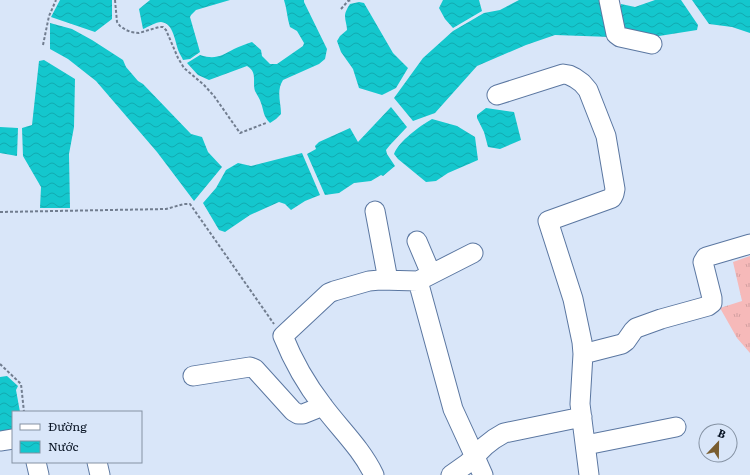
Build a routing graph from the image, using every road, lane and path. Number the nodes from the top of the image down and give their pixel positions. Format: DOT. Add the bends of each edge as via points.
graph roads {
  1 [pos="56,0"];
  2 [pos="115,0"];
  3 [pos="351,0"];
  4 [pos="609,0"];
  5 [pos="341,9"];
  6 [pos="652,44"];
  7 [pos="43,46"];
  8 [pos="497,95"];
  9 [pos="266,123"];
  10 [pos="375,210"];
  11 [pos="0,212"];
  12 [pos="417,241"];
  13 [pos="750,244"];
  14 [pos="473,253"];
  15 [pos="425,278"];
  16 [pos="388,280"];
  17 [pos="283,336"];
  18 [pos="583,354"];
  19 [pos="0,364"];
  20 [pos="193,376"];
  21 [pos="323,406"];
  22 [pos="24,411"];
  23 [pos="582,417"];
  24 [pos="676,427"];
  25 [pos="12,439"];
  26 [pos="0,441"];
  27 [pos="586,445"];
  28 [pos="476,457"];
  29 [pos="36,463"];
  30 [pos="97,463"];
  31 [pos="39,475"];
  32 [pos="100,475"];
  33 [pos="374,475"];
  34 [pos="451,475"];
  35 [pos="483,475"];
  36 [pos="590,475"];
  1 -- 7 [label="path" via="49,16"];
  2 -- 9 [label="path" via="116,22 126,30 139,33 159,27 166,30 184,68 214,96 240,133"];
  3 -- 5 [label="path"];
  4 -- 6 [label="street" via="616,34"];
  8 -- 18 [label="street" via="563,74 569,75 579,80 588,90 604,128 615,189 612,198 548,221 573,299"];
  10 -- 16 [label="street"];
  11 -- 17 [label="path" via="166,209 190,204"];
  12 -- 15 [label="street"];
  13 -- 18 [label="street" via="706,257 703,262 712,298 712,303 708,306 636,328 622,344"];
  14 -- 15 [label="street"];
  15 -- 16 [label="street"];
  15 -- 28 [label="street" via="453,409"];
  16 -- 17 [label="street" via="369,281 329,293"];
  17 -- 21 [label="street" via="297,368"];
  18 -- 23 [label="street" via="580,404"];
  19 -- 22 [label="path" via="21,384"];
  20 -- 21 [label="street" via="250,367 255,369 298,414"];
  21 -- 33 [label="street" via="362,453"];
  23 -- 27 [label="street"];
  23 -- 28 [label="street" via="504,433 485,446"];
  24 -- 27 [label="street"];
  25 -- 26 [label="street"];
  27 -- 36 [label="street"];
  28 -- 34 [label="street"];
  28 -- 35 [label="street"];
  29 -- 31 [label="street"];
  30 -- 32 [label="street"];
}
